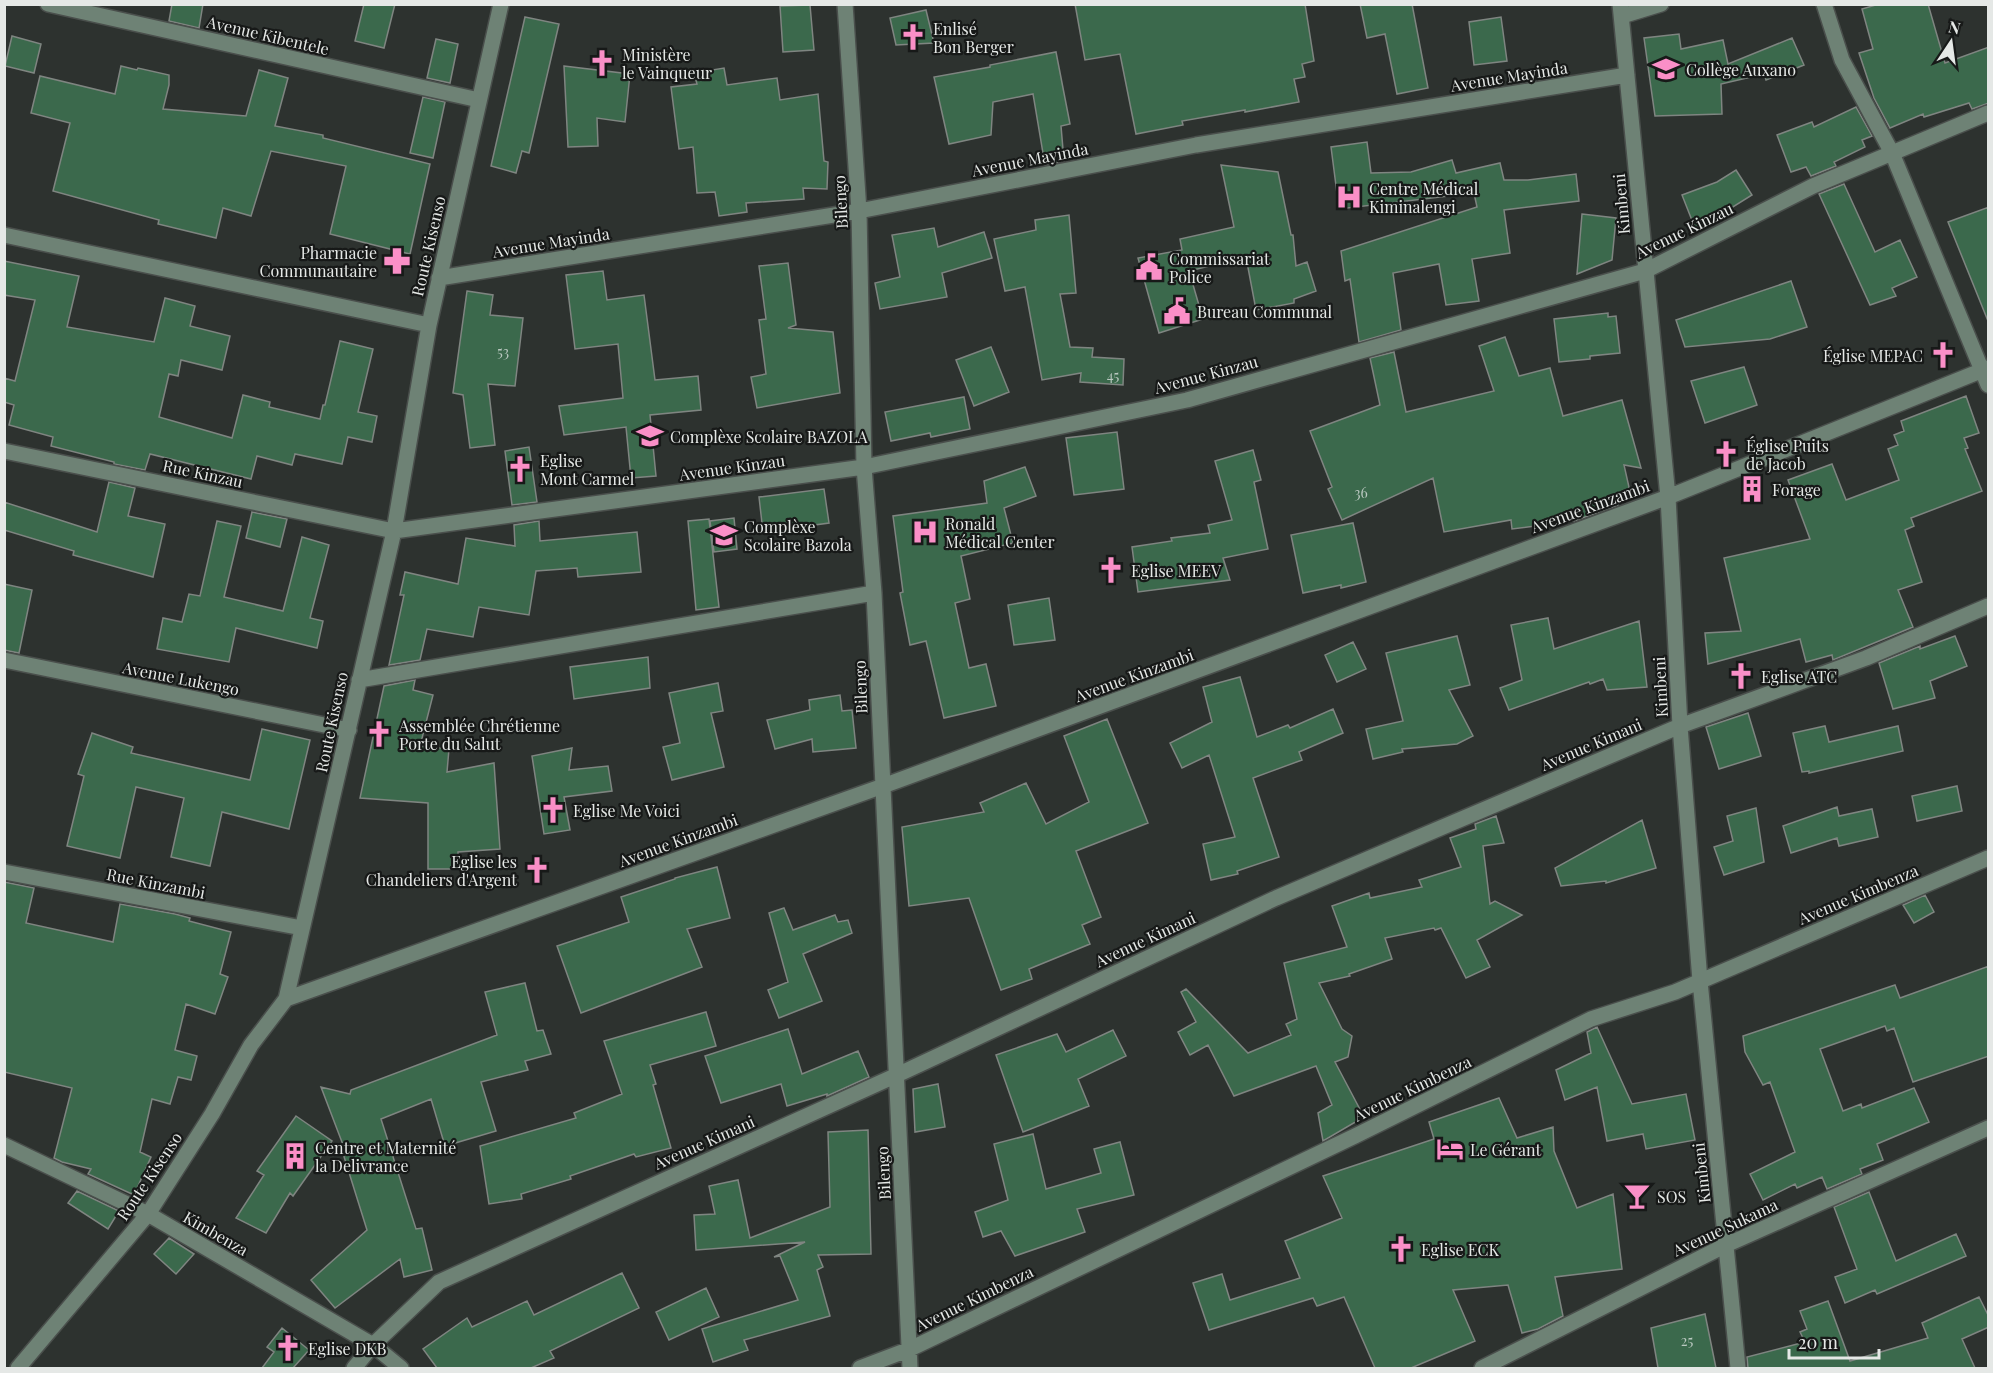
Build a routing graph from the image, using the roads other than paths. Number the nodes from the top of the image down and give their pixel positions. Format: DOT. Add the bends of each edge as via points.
graph roads {
  1 [pos="48,4"];
  2 [pos="501,4"];
  3 [pos="845,4"];
  4 [pos="1661,4"];
  5 [pos="1824,4"];
  6 [pos="1621,10"];
  7 [pos="1627,75"];
  8 [pos="479,100"];
  9 [pos="1989,113"];
  10 [pos="1892,153"];
  11 [pos="859,211"];
  12 [pos="4,235"];
  13 [pos="1645,271"];
  14 [pos="439,278"];
  15 [pos="429,325"];
  16 [pos="1987,375"];
  17 [pos="4,451"];
  18 [pos="864,467"];
  19 [pos="1668,497"];
  20 [pos="394,531"];
  21 [pos="874,593"];
  22 [pos="1989,606"];
  23 [pos="4,660"];
  24 [pos="359,680"];
  25 [pos="1680,726"];
  26 [pos="349,730"];
  27 [pos="883,786"];
  28 [pos="1989,858"];
  29 [pos="4,872"];
  30 [pos="302,928"];
  31 [pos="1700,981"];
  32 [pos="286,999"];
  33 [pos="897,1075"];
  34 [pos="1989,1128"];
  35 [pos="4,1145"];
  36 [pos="148,1214"];
  37 [pos="1726,1245"];
  38 [pos="372,1345"];
  39 [pos="910,1349"];
  40 [pos="18,1368"];
  41 [pos="354,1368"];
  42 [pos="401,1368"];
  43 [pos="860,1368"];
  44 [pos="910,1368"];
  45 [pos="1482,1368"];
  46 [pos="1738,1368"];
  1 -- 8 [label="street, Avenue Kibentele"];
  2 -- 8 [label="street, Route Kisenso"];
  3 -- 11 [label="street, Bilengo"];
  4 -- 6 [label="street"];
  5 -- 10 [label="street" via="1842,60"];
  6 -- 7 [label="street, Kimbeni"];
  7 -- 11 [label="street, Avenue Mayinda" via="1196,145"];
  7 -- 13 [label="street, Kimbeni"];
  8 -- 14 [label="street, Route Kisenso"];
  9 -- 10 [label="street, Avenue Kinzau"];
  10 -- 13 [label="street, Avenue Kinzau" via="1813,186"];
  10 -- 16 [label="street"];
  11 -- 14 [label="street, Avenue Mayinda"];
  11 -- 18 [label="street, Bilengo"];
  12 -- 15 [label="street"];
  13 -- 18 [label="street, Avenue Kinzau" via="1187,400"];
  13 -- 19 [label="street, Kimbeni"];
  14 -- 15 [label="street, Route Kisenso"];
  15 -- 20 [label="street, Route Kisenso"];
  16 -- 19 [label="street, Avenue Kinzambi"];
  17 -- 20 [label="street, Rue Kinzau"];
  18 -- 20 [label="street, Avenue Kinzau"];
  18 -- 21 [label="street, Bilengo"];
  19 -- 25 [label="street, Kimbeni"];
  19 -- 27 [label="street, Avenue Kinzambi"];
  20 -- 24 [label="street, Route Kisenso"];
  21 -- 24 [label="street"];
  21 -- 27 [label="street, Bilengo"];
  22 -- 25 [label="street, Avenue Kimani" via="1866,658"];
  23 -- 26 [label="street, Avenue Lukengo"];
  24 -- 26 [label="street, Route Kisenso"];
  25 -- 31 [label="street, Kimbeni"];
  25 -- 33 [label="street, Avenue Kimani" via="1276,898"];
  26 -- 30 [label="street, Route Kisenso"];
  27 -- 32 [label="street, Avenue Kinzambi"];
  27 -- 33 [label="street, Bilengo"];
  28 -- 31 [label="street, Avenue Kimbenza"];
  29 -- 30 [label="street, Rue Kinzambi"];
  30 -- 32 [label="street, Route Kisenso"];
  31 -- 37 [label="street, Kimbeni"];
  31 -- 39 [label="street, Avenue Kimbenza" via="1591,1019"];
  32 -- 36 [label="street, Route Kisenso" via="251,1045"];
  33 -- 38 [label="street, Avenue Kimani" via="439,1282"];
  33 -- 39 [label="street, Bilengo"];
  34 -- 37 [label="street, Avenue Sukama"];
  35 -- 36 [label="street, Kimbenza"];
  36 -- 38 [label="street, Kimbenza"];
  36 -- 40 [label="street, Route Kisenso"];
  37 -- 45 [label="street, Avenue Sukama"];
  37 -- 46 [label="street, Kimbeni"];
  38 -- 41 [label="street, Avenue Kimani"];
  38 -- 42 [label="street, Kimbenza"];
  39 -- 43 [label="street, Avenue Kimbenza"];
  39 -- 44 [label="street, Bilengo"];
}
